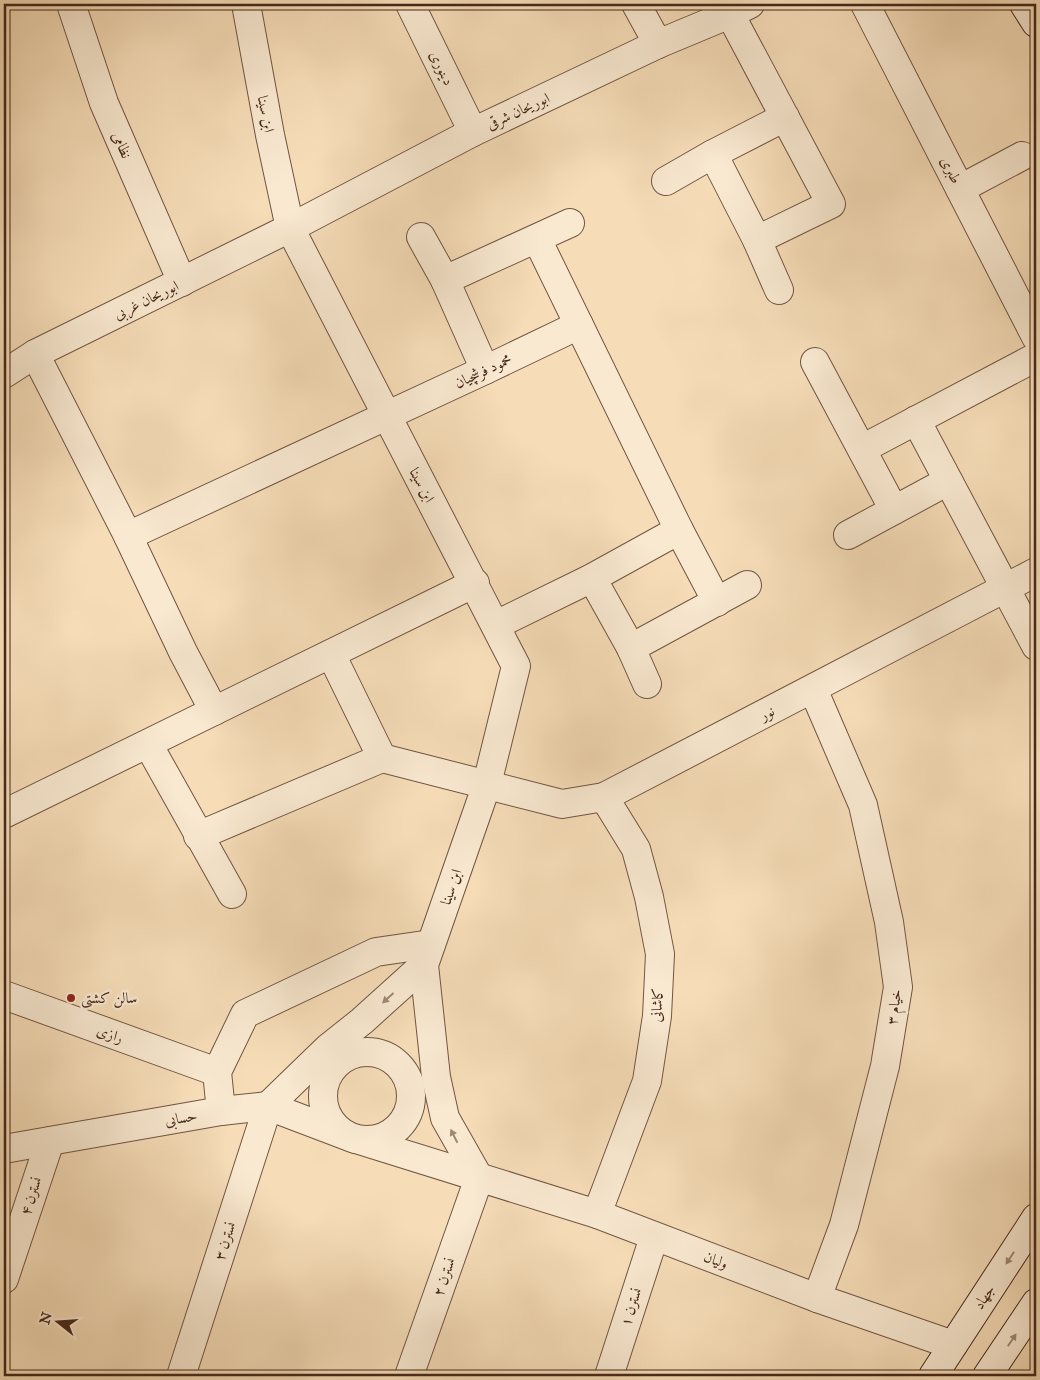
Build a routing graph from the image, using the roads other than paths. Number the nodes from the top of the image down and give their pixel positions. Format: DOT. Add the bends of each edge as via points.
graph roads {
  1 [pos="71,4"];
  2 [pos="246,4"];
  3 [pos="410,4"];
  4 [pos="636,4"];
  5 [pos="865,4"];
  6 [pos="1024,4"];
  7 [pos="740,9"];
  8 [pos="1036,23"];
  9 [pos="658,44"];
  10 [pos="785,117"];
  11 [pos="474,132"];
  12 [pos="713,154"];
  13 [pos="1022,156"];
  14 [pos="666,180"];
  15 [pos="960,189"];
  16 [pos="570,223"];
  17 [pos="290,228"];
  18 [pos="421,237"];
  19 [pos="537,239"];
  20 [pos="757,240"];
  21 [pos="445,280"];
  22 [pos="182,282"];
  23 [pos="779,290"];
  24 [pos="579,325"];
  25 [pos="1036,337"];
  26 [pos="35,354"];
  27 [pos="1036,356"];
  28 [pos="815,362"];
  29 [pos="485,370"];
  30 [pos="4,374"];
  31 [pos="386,416"];
  32 [pos="916,420"];
  33 [pos="862,449"];
  34 [pos="948,481"];
  35 [pos="894,510"];
  36 [pos="679,530"];
  37 [pos="848,535"];
  38 [pos="128,536"];
  39 [pos="1036,572"];
  40 [pos="592,578"];
  41 [pos="474,583"];
  42 [pos="748,585"];
  43 [pos="1006,588"];
  44 [pos="717,602"];
  45 [pos="496,626"];
  46 [pos="1036,646"];
  47 [pos="631,648"];
  48 [pos="331,654"];
  49 [pos="648,684"];
  50 [pos="812,689"];
  51 [pos="214,711"];
  52 [pos="148,744"];
  53 [pos="382,758"];
  54 [pos="487,784"];
  55 [pos="604,797"];
  56 [pos="7,806"];
  57 [pos="198,836"];
  58 [pos="232,894"];
  59 [pos="427,954"];
  60 [pos="4,995"];
  61 [pos="334,1054"];
  62 [pos="217,1072"];
  63 [pos="423,1081"];
  64 [pos="268,1106"];
  65 [pos="220,1111"];
  66 [pos="357,1139"];
  67 [pos="50,1141"];
  68 [pos="4,1149"];
  69 [pos="479,1178"];
  70 [pos="597,1214"];
  71 [pos="1036,1218"];
  72 [pos="654,1237"];
  73 [pos="4,1279"];
  74 [pos="817,1298"];
  75 [pos="1036,1303"];
  76 [pos="953,1345"];
  77 [pos="181,1376"];
  78 [pos="409,1376"];
  79 [pos="609,1376"];
  80 [pos="932,1376"];
  81 [pos="987,1376"];
  1 -- 22 [label="street, نظامی" via="104,103"];
  2 -- 17 [label="street, ابن سینا"];
  3 -- 11 [label="street, دینوری"];
  4 -- 9 [label="street"];
  5 -- 15 [label="street, طبری"];
  6 -- 8 [label="street"];
  7 -- 9 [label="street, ابوریحان شرقی"];
  7 -- 10 [label="street"];
  9 -- 11 [label="street, ابوریحان شرقی"];
  10 -- 12 [label="street"];
  10 -- 20 [label="street" via="831,204"];
  11 -- 17 [label="street, ابوریحان شرقی"];
  12 -- 14 [label="street"];
  12 -- 20 [label="street"];
  13 -- 15 [label="street"];
  15 -- 25 [label="street, طبری"];
  16 -- 19 [label="street"];
  17 -- 22 [label="street, ابوریحان غربی"];
  17 -- 31 [label="street, ابن سینا"];
  18 -- 21 [label="street"];
  19 -- 21 [label="street"];
  19 -- 24 [label="street"];
  20 -- 23 [label="street"];
  21 -- 29 [label="street"];
  22 -- 26 [label="street, ابوریحان غربی"];
  24 -- 29 [label="street, محمود فرشچیان"];
  24 -- 36 [label="street"];
  26 -- 30 [label="street, ابوریحان غربی"];
  26 -- 38 [label="street"];
  27 -- 32 [label="street"];
  28 -- 33 [label="street"];
  29 -- 31 [label="street, محمود فرشچیان"];
  31 -- 38 [label="street, محمود فرشچیان"];
  31 -- 41 [label="street, ابن سینا"];
  32 -- 33 [label="street"];
  32 -- 34 [label="street"];
  33 -- 35 [label="street"];
  34 -- 35 [label="street"];
  34 -- 43 [label="street"];
  35 -- 37 [label="street"];
  36 -- 40 [label="street"];
  36 -- 44 [label="street"];
  38 -- 51 [label="street"];
  39 -- 43 [label="street, نور"];
  40 -- 45 [label="street"];
  40 -- 47 [label="street"];
  41 -- 45 [label="street, ابن سینا"];
  41 -- 48 [label="street"];
  42 -- 44 [label="street"];
  43 -- 46 [label="street"];
  43 -- 50 [label="street, نور"];
  44 -- 47 [label="street"];
  45 -- 54 [label="street, ابن سینا" via="516,666"];
  47 -- 49 [label="street"];
  48 -- 51 [label="street"];
  48 -- 53 [label="street"];
  50 -- 55 [label="street, نور"];
  50 -- 74 [label="street, خیام ۳" via="863,805 889,922 898,987 885,1066 844,1225"];
  51 -- 52 [label="street"];
  52 -- 56 [label="street"];
  52 -- 57 [label="street"];
  53 -- 54 [label="street, نور"];
  53 -- 57 [label="street"];
  54 -- 55 [label="street, نور" via="562,804"];
  54 -- 59 [label="street, ابن سینا"];
  55 -- 70 [label="street, کاشانی" via="636,849 660,954 658,1016 647,1081"];
  57 -- 58 [label="street"];
  59 -- 61 [label="street, one-way"];
  59 -- 62 [label="street" via="376,952 245,1014"];
  59 -- 63 [label="street"];
  60 -- 62 [label="street, رازی"];
  61 -- 63 [label="street" via="366,1051 381,1054"];
  61 -- 64 [label="street"];
  61 -- 66 [label="street" via="324,1086 326,1112 338,1130"];
  62 -- 65 [label="street"];
  63 -- 66 [label="street" via="412,1099 408,1114 391,1134 370,1141"];
  69 -- 63 [label="street, one-way"];
  64 -- 65 [label="street, حسابی"];
  64 -- 66 [label="street, حسابی"];
  64 -- 77 [label="street, نسترن ۳"];
  65 -- 67 [label="street, حسابی"];
  66 -- 69 [label="street, ولیان"];
  67 -- 68 [label="street, حسابی"];
  67 -- 73 [label="street, نسترن ۴"];
  69 -- 70 [label="street, ولیان"];
  69 -- 78 [label="street, نسترن ۲"];
  70 -- 72 [label="street, ولیان"];
  71 -- 76 [label="street, جهاد, one-way"];
  72 -- 74 [label="street, ولیان"];
  72 -- 79 [label="street, نسترن ۱"];
  74 -- 76 [label="street, ولیان"];
  81 -- 75 [label="street, one-way"];
  76 -- 80 [label="street, جهاد"];
}
